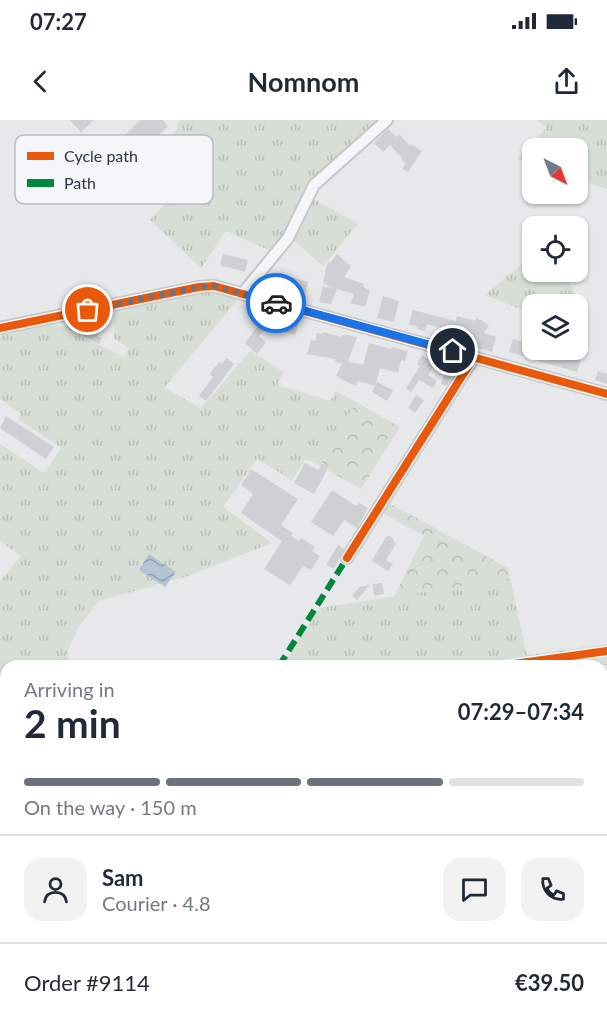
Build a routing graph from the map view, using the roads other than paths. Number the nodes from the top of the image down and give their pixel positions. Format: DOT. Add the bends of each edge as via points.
graph roads {
  1 [pos="387,120"];
  2 [pos="243,293"];
  3 [pos="0,328"];
  4 [pos="474,357"];
  5 [pos="607,394"];
  6 [pos="347,558"];
  1 -- 2 [label="street" via="314,185 288,238"];
  2 -- 3 [label="street" via="214,286 199,287"];
  2 -- 4 [label="street"];
  4 -- 5 [label="street"];
  4 -- 6 [label="street"];
}
